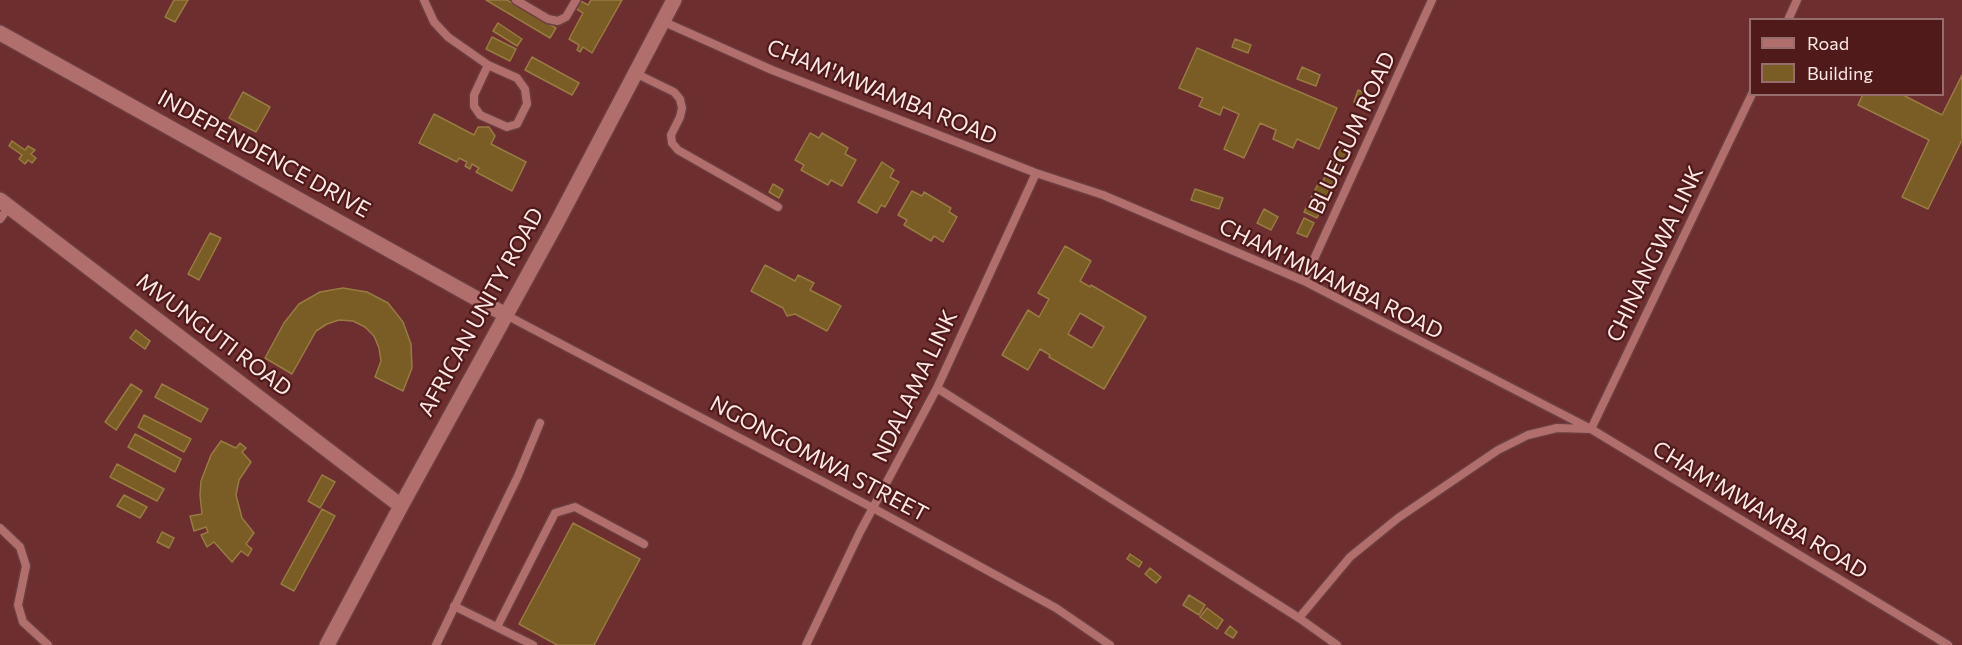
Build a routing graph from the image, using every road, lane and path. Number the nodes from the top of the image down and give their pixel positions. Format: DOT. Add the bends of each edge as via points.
graph roads {
  1 [pos="424,0"];
  2 [pos="516,0"];
  3 [pos="576,0"];
  4 [pos="674,0"];
  5 [pos="1432,0"];
  6 [pos="1797,0"];
  7 [pos="1789,18"];
  8 [pos="662,21"];
  9 [pos="0,33"];
  10 [pos="488,65"];
  11 [pos="634,73"];
  12 [pos="1751,96"];
  13 [pos="1036,172"];
  14 [pos="778,207"];
  15 [pos="3,209"];
  16 [pos="1304,281"];
  17 [pos="506,315"];
  18 [pos="937,388"];
  19 [pos="540,423"];
  20 [pos="1591,429"];
  21 [pos="401,506"];
  22 [pos="873,508"];
  23 [pos="0,528"];
  24 [pos="644,544"];
  25 [pos="454,606"];
  26 [pos="1299,618"];
  27 [pos="497,627"];
  28 [pos="48,645"];
  29 [pos="327,645"];
  30 [pos="436,645"];
  31 [pos="533,645"];
  32 [pos="806,645"];
  33 [pos="1110,645"];
  34 [pos="1337,645"];
  35 [pos="1948,645"];
  1 -- 10 [label="lane" via="434,22 448,37"];
  2 -- 3 [label="lane" via="558,21 566,17"];
  4 -- 8 [label="street, AFRICAN UNITY ROAD"];
  5 -- 16 [label="lane, BLUEGUM ROAD"];
  6 -- 7 [label="lane"];
  8 -- 11 [label="street, AFRICAN UNITY ROAD"];
  8 -- 13 [label="lane, CHAM'MWAMBA ROAD" via="772,70"];
  9 -- 17 [label="street, INDEPENDENCE DRIVE"];
  10 -- 10 [label="lane" via="517,78 525,89 527,104 517,124 507,127 480,115 474,106 474,95"];
  11 -- 14 [label="lane" via="674,92 680,99 680,117 671,135 678,150"];
  11 -- 17 [label="street, AFRICAN UNITY ROAD"];
  12 -- 20 [label="lane, CHINANGWA LINK"];
  13 -- 16 [label="lane, CHAM'MWAMBA ROAD" via="1103,195"];
  13 -- 18 [label="lane, NDALAMA LINK"];
  15 -- 21 [label="street, MVUNGUTI ROAD"];
  16 -- 20 [label="lane, CHAM'MWAMBA ROAD"];
  17 -- 21 [label="street, AFRICAN UNITY ROAD"];
  17 -- 22 [label="lane, NGONGOMWA STREET"];
  18 -- 22 [label="lane, NDALAMA LINK"];
  18 -- 26 [label="lane"];
  19 -- 25 [label="lane"];
  20 -- 26 [label="lane" via="1557,428 1528,435 1498,450 1398,518 1350,557"];
  20 -- 35 [label="lane, CHAM'MWAMBA ROAD"];
  21 -- 29 [label="street, AFRICAN UNITY ROAD"];
  22 -- 32 [label="lane, NDALAMA LINK"];
  22 -- 33 [label="lane, NGONGOMWA STREET" via="1056,608"];
  23 -- 28 [label="lane" via="20,547 26,566 18,605 22,622"];
  24 -- 27 [label="lane" via="575,507 555,513"];
  25 -- 27 [label="lane"];
  25 -- 30 [label="lane"];
  26 -- 34 [label="lane"];
  27 -- 31 [label="lane"];
}
